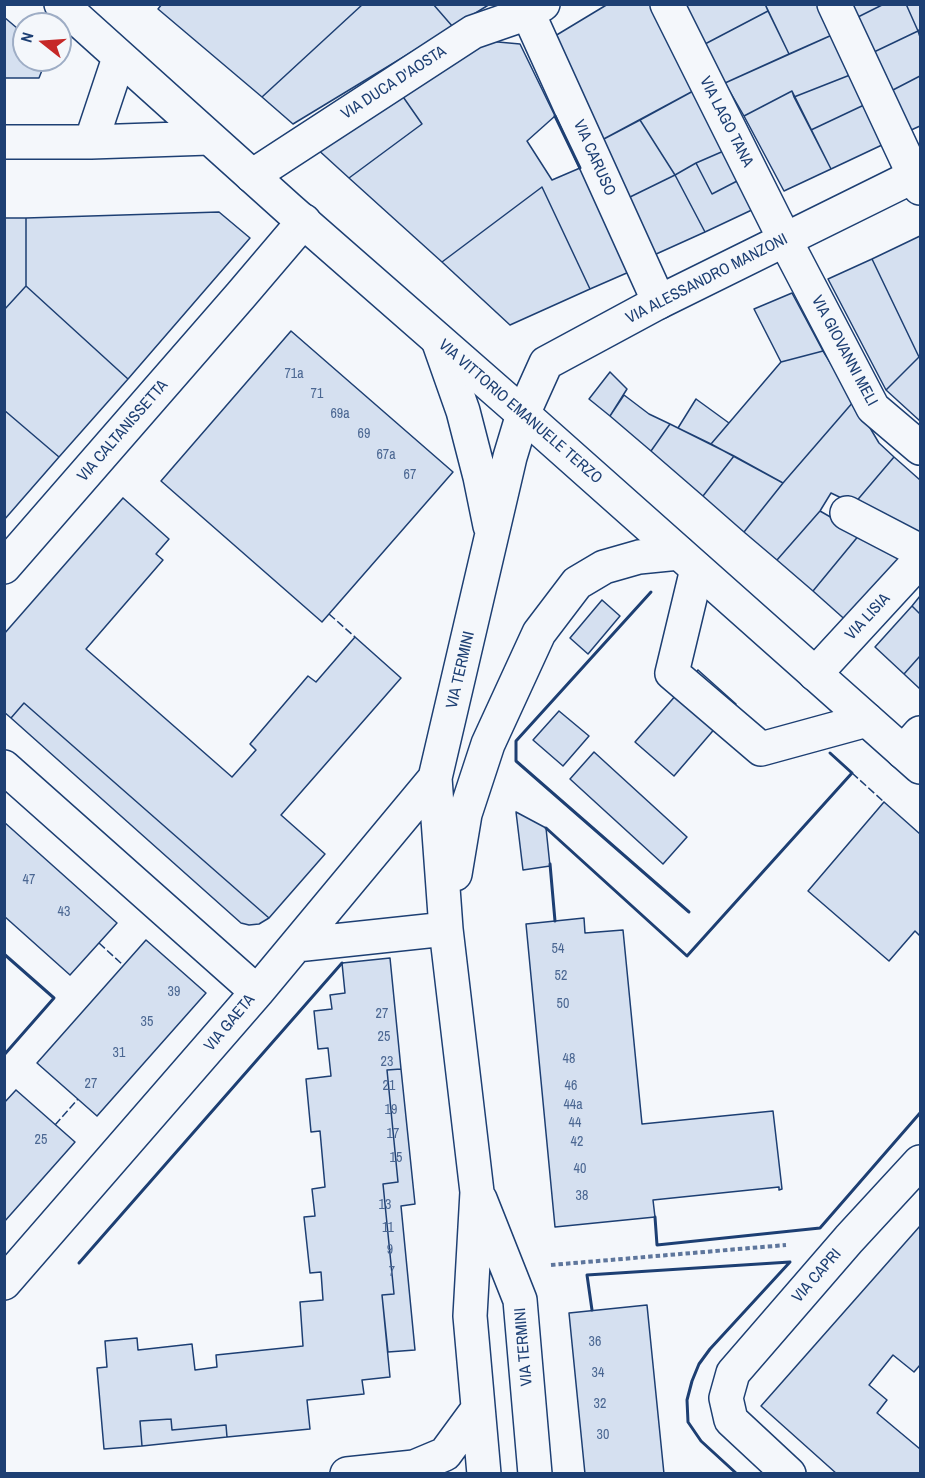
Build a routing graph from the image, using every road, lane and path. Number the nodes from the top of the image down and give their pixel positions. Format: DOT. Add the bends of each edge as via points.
graph roads {
  1 [pos="61,4"];
  2 [pos="667,4"];
  3 [pos="834,4"];
  4 [pos="535,9"];
  5 [pos="119,58"];
  6 [pos="209,138"];
  7 [pos="4,142"];
  8 [pos="91,142"];
  9 [pos="252,176"];
  10 [pos="919,179"];
  11 [pos="303,221"];
  12 [pos="785,240"];
  13 [pos="659,302"];
  14 [pos="438,340"];
  15 [pos="523,414"];
  16 [pos="921,448"];
  17 [pos="847,513"];
  18 [pos="492,537"];
  19 [pos="921,551"];
  20 [pos="921,560"];
  21 [pos="688,561"];
  22 [pos="4,567"];
  23 [pos="815,674"];
  24 [pos="867,720"];
  25 [pos="915,751"];
  26 [pos="4,767"];
  27 [pos="435,778"];
  28 [pos="446,929"];
  29 [pos="296,945"];
  30 [pos="257,992"];
  31 [pos="921,1162"];
  32 [pos="477,1192"];
  33 [pos="849,1239"];
  34 [pos="509,1268"];
  35 [pos="4,1283"];
  36 [pos="478,1409"];
  37 [pos="531,1425"];
  38 [pos="429,1470"];
  39 [pos="347,1473"];
  40 [pos="484,1473"];
  41 [pos="492,1473"];
  42 [pos="535,1473"];
  43 [pos="789,1473"];
  1 -- 5 [label="street, VIA VITTORIO EMANUELE TERZO"];
  2 -- 12 [label="street, VIA LAGO TANA"];
  3 -- 10 [label="street"];
  4 -- 9 [label="street, VIA DUCA D'AOSTA" via="473,32"];
  4 -- 13 [label="street, VIA CARUSO"];
  5 -- 6 [label="street, VIA VITTORIO EMANUELE TERZO"];
  5 -- 8 [label="street"];
  6 -- 8 [label="street"];
  6 -- 9 [label="street, VIA VITTORIO EMANUELE TERZO"];
  7 -- 8 [label="street"];
  9 -- 11 [label="street, VIA VITTORIO EMANUELE TERZO"];
  10 -- 12 [label="street, VIA ALESSANDRO MANZONI"];
  11 -- 14 [label="street, VIA VITTORIO EMANUELE TERZO"];
  11 -- 22 [label="street, VIA CALTANISSETTA"];
  12 -- 13 [label="street, VIA ALESSANDRO MANZONI"];
  12 -- 16 [label="street, VIA GIOVANNI MELI" via="873,408"];
  13 -- 15 [label="street, VIA ALESSANDRO MANZONI" via="546,363"];
  14 -- 15 [label="street, VIA VITTORIO EMANUELE TERZO"];
  14 -- 18 [label="street" via="463,411"];
  15 -- 18 [label="street, VIA TERMINI"];
  15 -- 21 [label="street, VIA VITTORIO EMANUELE TERZO"];
  17 -- 19 [label="street"];
  18 -- 27 [label="street, VIA TERMINI"];
  20 -- 23 [label="street, VIA LISIA"];
  21 -- 23 [label="street, VIA VITTORIO EMANUELE TERZO"];
  21 -- 24 [label="street" via="672,672 761,749"];
  21 -- 28 [label="street, VIA TERMINI" via="639,556 604,567 577,584 539,633 488,744 465,814"];
  23 -- 24 [label="street, VIA VITTORIO EMANUELE TERZO"];
  24 -- 25 [label="street, VIA VITTORIO EMANUELE TERZO"];
  26 -- 30 [label="street, VIA GAETA"];
  27 -- 28 [label="street, VIA TERMINI"];
  27 -- 29 [label="street"];
  28 -- 29 [label="street"];
  28 -- 32 [label="street, VIA TERMINI"];
  29 -- 30 [label="street"];
  30 -- 35 [label="street, VIA GAETA"];
  31 -- 33 [label="street, VIA CAPRI"];
  32 -- 34 [label="street, VIA TERMINI"];
  32 -- 36 [label="street, VIA TERMINI" via="470,1316"];
  33 -- 34 [label="path"];
  33 -- 43 [label="street, VIA CAPRI" via="733,1373 726,1398 731,1420"];
  34 -- 37 [label="street, VIA TERMINI" via="520,1300"];
  36 -- 38 [label="street"];
  36 -- 40 [label="street, VIA TERMINI"];
  37 -- 41 [label="street"];
  37 -- 42 [label="street, VIA TERMINI"];
  38 -- 39 [label="street"];
}
